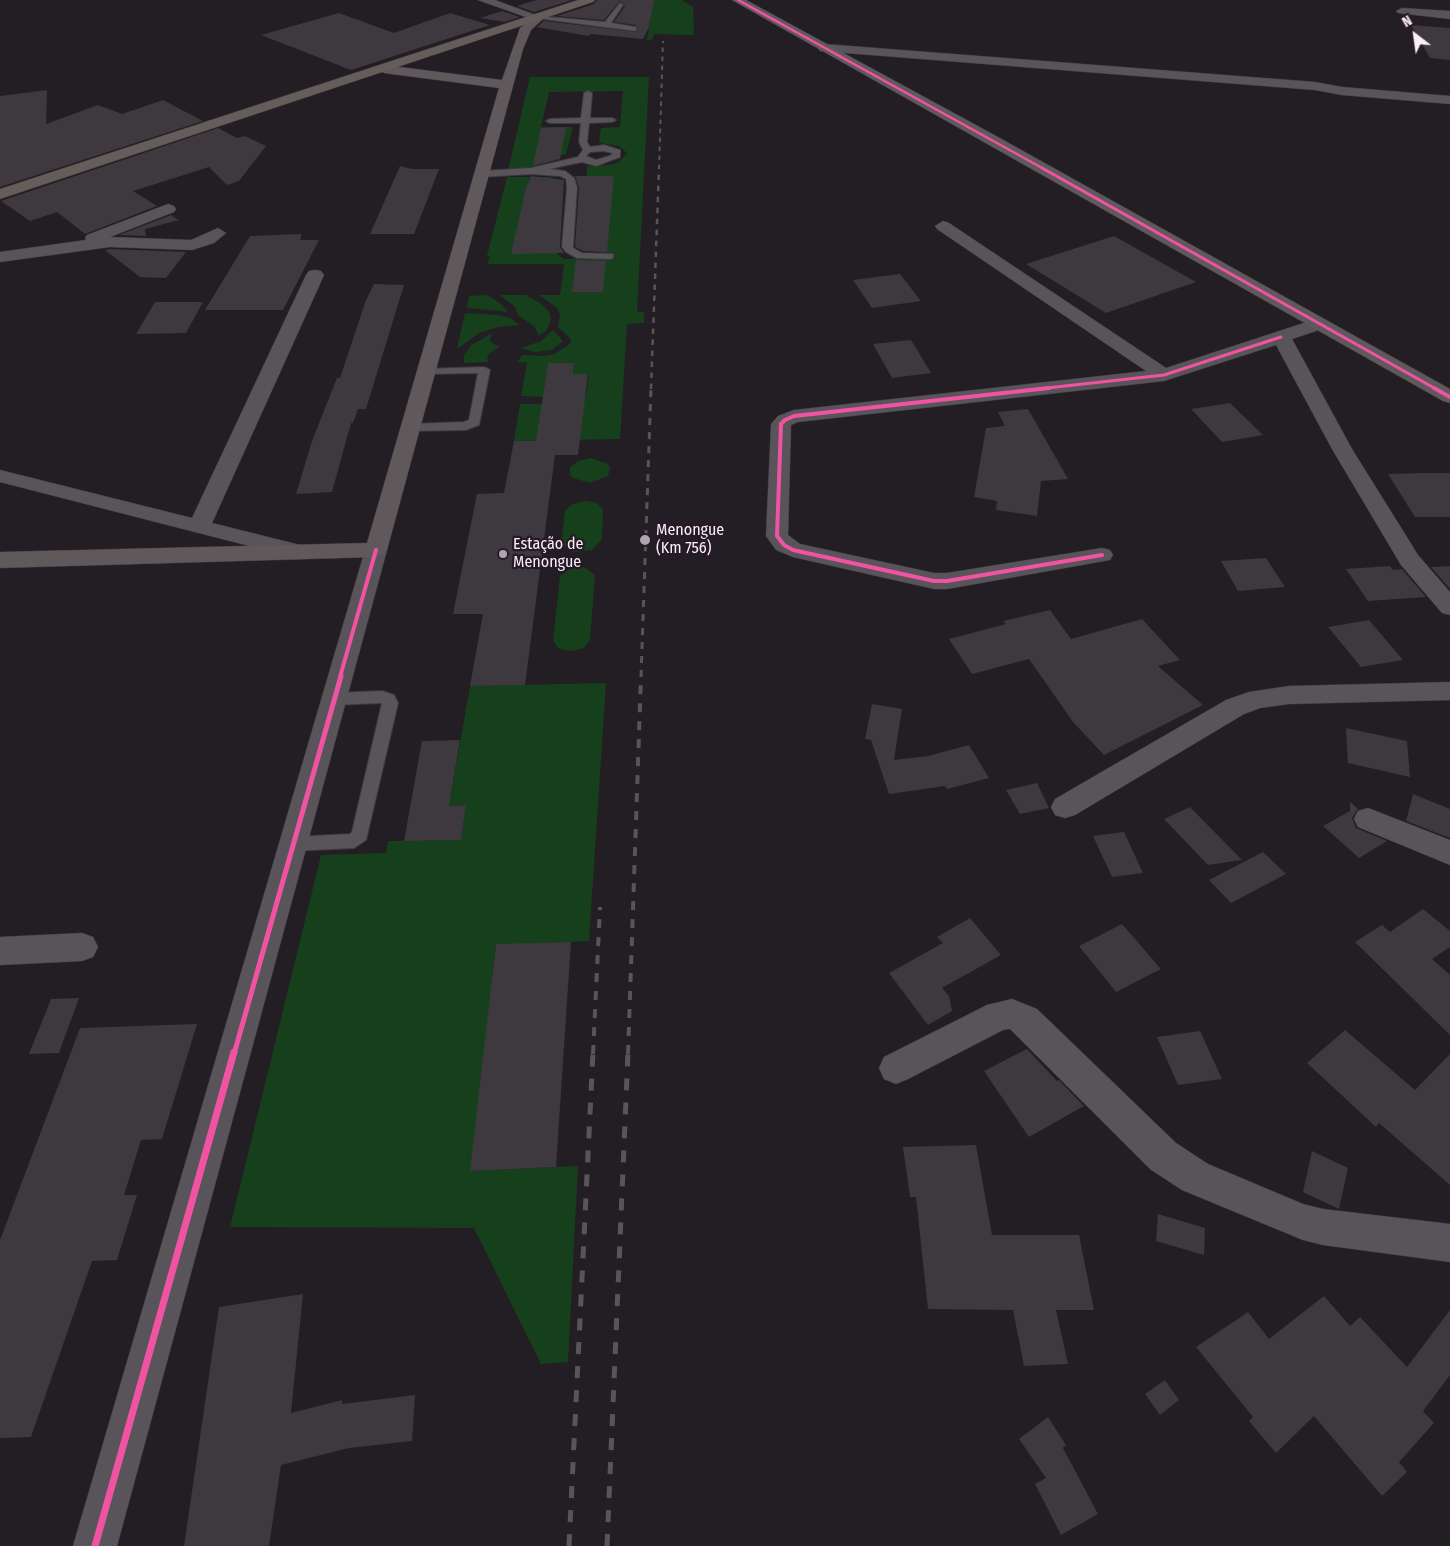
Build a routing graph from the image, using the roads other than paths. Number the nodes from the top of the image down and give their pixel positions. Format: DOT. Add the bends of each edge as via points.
graph roads {
  1 [pos="484,0"];
  2 [pos="589,0"];
  3 [pos="738,0"];
  4 [pos="620,5"];
  5 [pos="1402,11"];
  6 [pos="1450,15"];
  7 [pos="538,18"];
  8 [pos="607,24"];
  9 [pos="633,29"];
  10 [pos="824,48"];
  11 [pos="384,69"];
  12 [pos="506,85"];
  13 [pos="1316,86"];
  14 [pos="588,93"];
  15 [pos="1450,93"];
  16 [pos="1450,100"];
  17 [pos="584,120"];
  18 [pos="612,120"];
  19 [pos="550,121"];
  20 [pos="587,150"];
  21 [pos="582,159"];
  22 [pos="531,171"];
  23 [pos="481,174"];
  24 [pos="572,187"];
  25 [pos="0,194"];
  26 [pos="168,208"];
  27 [pos="943,226"];
  28 [pos="218,233"];
  29 [pos="76,246"];
  30 [pos="610,256"];
  31 [pos="0,257"];
  32 [pos="315,275"];
  33 [pos="1319,324"];
  34 [pos="1281,338"];
  35 [pos="426,371"];
  36 [pos="1164,375"];
  37 [pos="1450,397"];
  38 [pos="410,428"];
  39 [pos="0,476"];
  40 [pos="200,525"];
  41 [pos="376,550"];
  42 [pos="300,552"];
  43 [pos="1102,555"];
  44 [pos="0,560"];
  45 [pos="1450,607"];
  46 [pos="1450,691"];
  47 [pos="334,699"];
  48 [pos="1065,807"];
  49 [pos="1368,819"];
  50 [pos="293,844"];
  51 [pos="1450,853"];
  52 [pos="82,946"];
  53 [pos="0,951"];
  54 [pos="896,1068"];
  55 [pos="1450,1244"];
  56 [pos="95,1546"];
  1 -- 7 [label="street"];
  2 -- 7 [label="main road"];
  3 -- 10 [label="main road"];
  4 -- 8 [label="lane"];
  5 -- 6 [label="street"];
  7 -- 8 [label="lane"];
  7 -- 11 [label="main road"];
  7 -- 12 [label="main road" via="526,28 521,38"];
  8 -- 9 [label="lane"];
  10 -- 13 [label="street"];
  10 -- 33 [label="main road"];
  11 -- 12 [label="main road"];
  11 -- 25 [label="main road"];
  12 -- 23 [label="main road"];
  13 -- 15 [label="street" via="1342,84"];
  13 -- 16 [label="street"];
  14 -- 17 [label="lane"];
  17 -- 18 [label="lane"];
  17 -- 19 [label="lane"];
  17 -- 20 [label="lane" via="583,142"];
  20 -- 21 [label="lane"];
  20 -- 21 [label="lane" via="609,149 617,155 602,162"];
  21 -- 22 [label="lane"];
  21 -- 24 [label="lane"];
  22 -- 23 [label="lane"];
  22 -- 24 [label="lane" via="562,173 570,178"];
  23 -- 35 [label="main road"];
  24 -- 30 [label="lane" via="567,246 573,254 580,256"];
  26 -- 29 [label="street"];
  27 -- 36 [label="street"];
  28 -- 29 [label="street" via="192,245 118,242"];
  29 -- 31 [label="street"];
  32 -- 40 [label="street"];
  33 -- 34 [label="street"];
  33 -- 37 [label="main road"];
  34 -- 36 [label="street"];
  34 -- 45 [label="street" via="1342,449 1409,560"];
  35 -- 38 [label="main road"];
  35 -- 38 [label="lane" via="484,370 475,422 466,426"];
  36 -- 43 [label="street" via="794,416 781,424 777,536 793,550 934,581"];
  38 -- 41 [label="main road"];
  39 -- 40 [label="street"];
  40 -- 42 [label="street"];
  41 -- 42 [label="main road"];
  41 -- 47 [label="street"];
  42 -- 44 [label="main road"];
  46 -- 48 [label="street" via="1289,694 1258,699 1235,707"];
  47 -- 50 [label="street"];
  47 -- 50 [label="lane" via="382,698 389,699 390,703 360,835 354,841"];
  49 -- 51 [label="street"];
  50 -- 56 [label="street"];
  52 -- 53 [label="street"];
  54 -- 55 [label="street" via="999,1016 1012,1014 1025,1020 1163,1156 1195,1177 1316,1225"];
}
